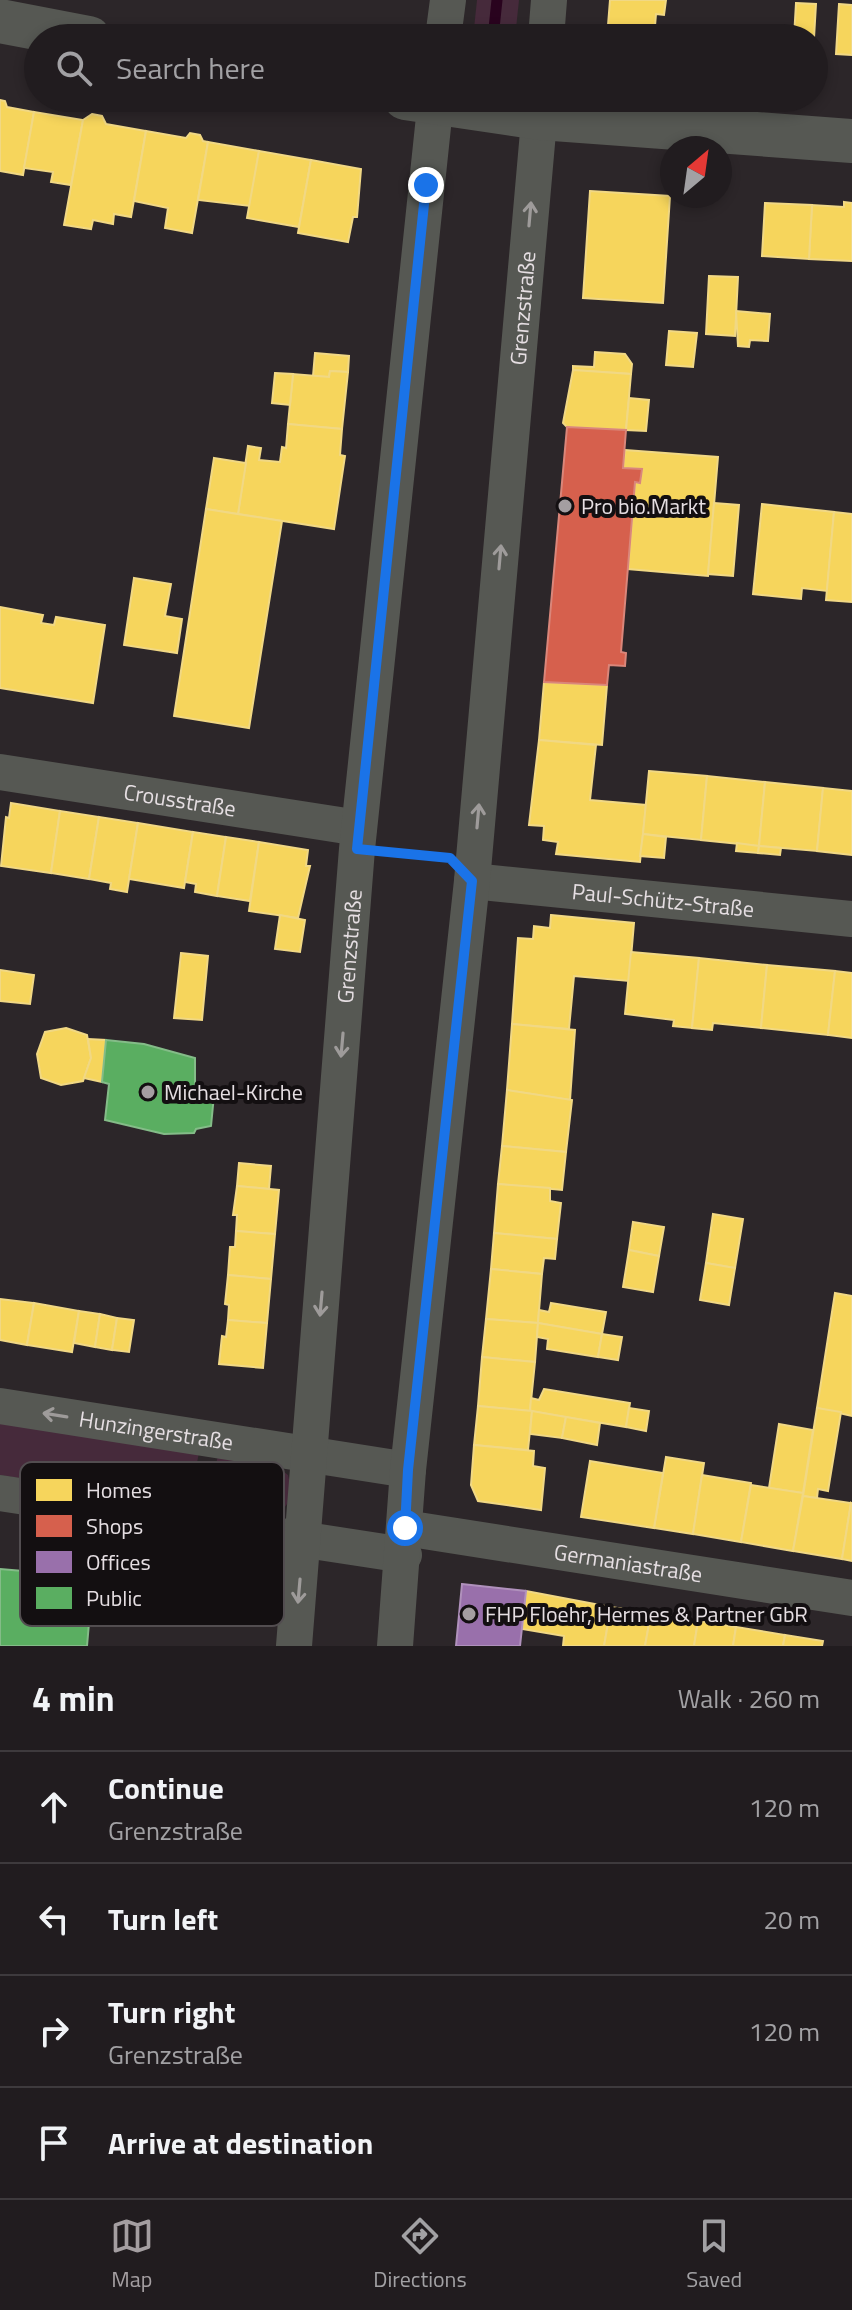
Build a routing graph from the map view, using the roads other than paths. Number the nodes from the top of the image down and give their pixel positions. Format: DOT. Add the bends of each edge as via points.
graph roads {
  1 [pos="448,0"];
  2 [pos="549,0"];
  3 [pos="0,21"];
  4 [pos="445,24"];
  5 [pos="547,24"];
  6 [pos="24,26"];
  7 [pos="425,112"];
  8 [pos="540,112"];
  9 [pos="578,112"];
  10 [pos="852,141"];
  11 [pos="0,772"];
  12 [pos="358,838"];
  13 [pos="472,881"];
  14 [pos="852,919"];
  15 [pos="0,1406"];
  16 [pos="309,1456"];
  17 [pos="408,1470"];
  18 [pos="0,1493"];
  19 [pos="20,1496"];
  20 [pos="284,1537"];
  21 [pos="303,1540"];
  22 [pos="405,1542"];
  23 [pos="852,1598"];
  24 [pos="294,1646"];
  25 [pos="395,1646"];
  1 -- 4 [label="street"];
  2 -- 5 [label="street"];
  3 -- 6 [label="street"];
  7 -- 12 [label="street, Grenzstraße"];
  13 -- 8 [label="street, Grenzstraße, one-way"];
  9 -- 10 [label="street"];
  11 -- 12 [label="street, Crousstraße"];
  12 -- 16 [label="street, Grenzstraße, one-way"];
  13 -- 14 [label="street, Paul-Schütz-Straße"];
  13 -- 17 [label="street, Grenzstraße"];
  16 -- 15 [label="street, Hunzingerstraße, one-way"];
  16 -- 17 [label="street, Hunzingerstraße"];
  16 -- 21 [label="street, Grenzstraße"];
  17 -- 22 [label="street, Grenzstraße"];
  18 -- 19 [label="street"];
  20 -- 21 [label="street"];
  21 -- 22 [label="street"];
  21 -- 24 [label="street, Grenzstraße, one-way"];
  22 -- 23 [label="street, Germaniastraße"];
  22 -- 25 [label="street, Grenzstraße"];
}
